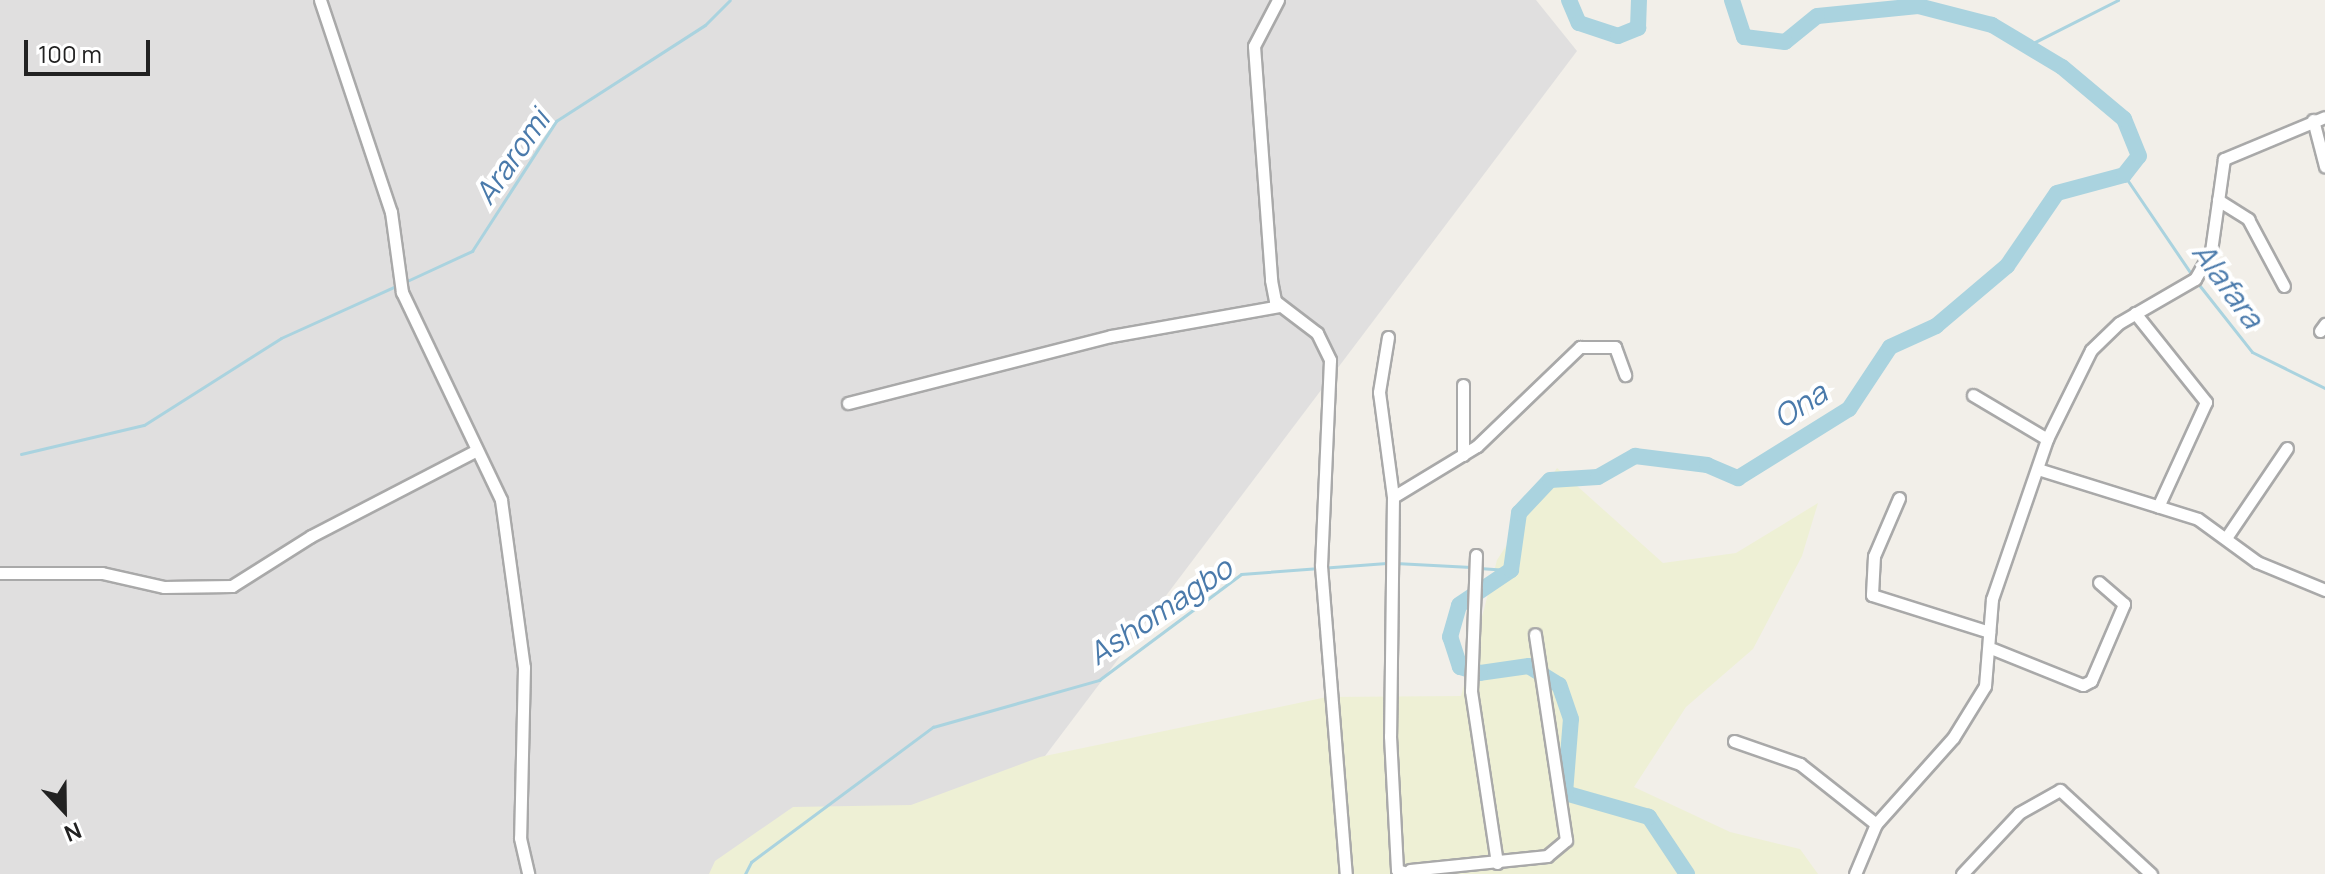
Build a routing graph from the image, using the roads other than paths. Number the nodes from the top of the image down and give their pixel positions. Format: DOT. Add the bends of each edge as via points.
graph roads {
  1 [pos="320,0"];
  2 [pos="1278,0"];
  3 [pos="2319,119"];
  4 [pos="2325,166"];
  5 [pos="2218,200"];
  6 [pos="2284,286"];
  7 [pos="1279,306"];
  8 [pos="2135,313"];
  9 [pos="1388,337"];
  10 [pos="1625,375"];
  11 [pos="1463,385"];
  12 [pos="1973,395"];
  13 [pos="848,403"];
  14 [pos="2047,439"];
  15 [pos="2287,448"];
  16 [pos="475,451"];
  17 [pos="1463,455"];
  18 [pos="2041,470"];
  19 [pos="1393,497"];
  20 [pos="1899,498"];
  21 [pos="2158,507"];
  22 [pos="2228,535"];
  23 [pos="1476,555"];
  24 [pos="0,573"];
  25 [pos="2099,582"];
  26 [pos="2323,585"];
  27 [pos="1989,632"];
  28 [pos="1535,634"];
  29 [pos="1993,649"];
  30 [pos="1734,741"];
  31 [pos="1876,824"];
  32 [pos="1497,863"];
  33 [pos="1397,872"];
  34 [pos="1410,872"];
  35 [pos="528,874"];
  36 [pos="1346,874"];
  37 [pos="1855,874"];
  38 [pos="1962,874"];
  39 [pos="2151,874"];
  1 -- 16 [label="street" via="391,212 402,292"];
  2 -- 7 [label="street" via="1254,46"];
  3 -- 4 [label="street"];
  3 -- 5 [label="street" via="2224,159"];
  5 -- 6 [label="street" via="2248,219"];
  5 -- 8 [label="street" via="2211,251 2195,279"];
  7 -- 13 [label="street" via="1111,336"];
  7 -- 36 [label="street" via="1317,333 1330,360 1321,566"];
  8 -- 14 [label="street" via="2091,350"];
  8 -- 21 [label="street" via="2206,402"];
  9 -- 19 [label="street" via="1379,392"];
  10 -- 17 [label="street" via="1615,347 1580,347"];
  11 -- 17 [label="street"];
  12 -- 14 [label="street"];
  14 -- 18 [label="street"];
  15 -- 22 [label="street"];
  16 -- 24 [label="street" via="311,536 232,586 164,587 102,573"];
  16 -- 35 [label="street" via="501,500 521,637 520,838"];
  17 -- 19 [label="street"];
  18 -- 21 [label="street"];
  18 -- 27 [label="street" via="1992,599"];
  19 -- 33 [label="street"];
  20 -- 27 [label="street" via="1874,556 1872,595"];
  21 -- 22 [label="street"];
  22 -- 26 [label="street" via="2257,562"];
  23 -- 32 [label="street" via="1471,691"];
  25 -- 29 [label="street" via="2124,604 2091,681 2083,685"];
  27 -- 29 [label="street"];
  28 -- 32 [label="street" via="1569,831 1555,853"];
  29 -- 31 [label="street" via="1968,718"];
  30 -- 31 [label="street" via="1800,764"];
  31 -- 37 [label="street"];
  32 -- 34 [label="street"];
  33 -- 34 [label="street"];
  38 -- 39 [label="street" via="2019,813 2060,790"];
}
